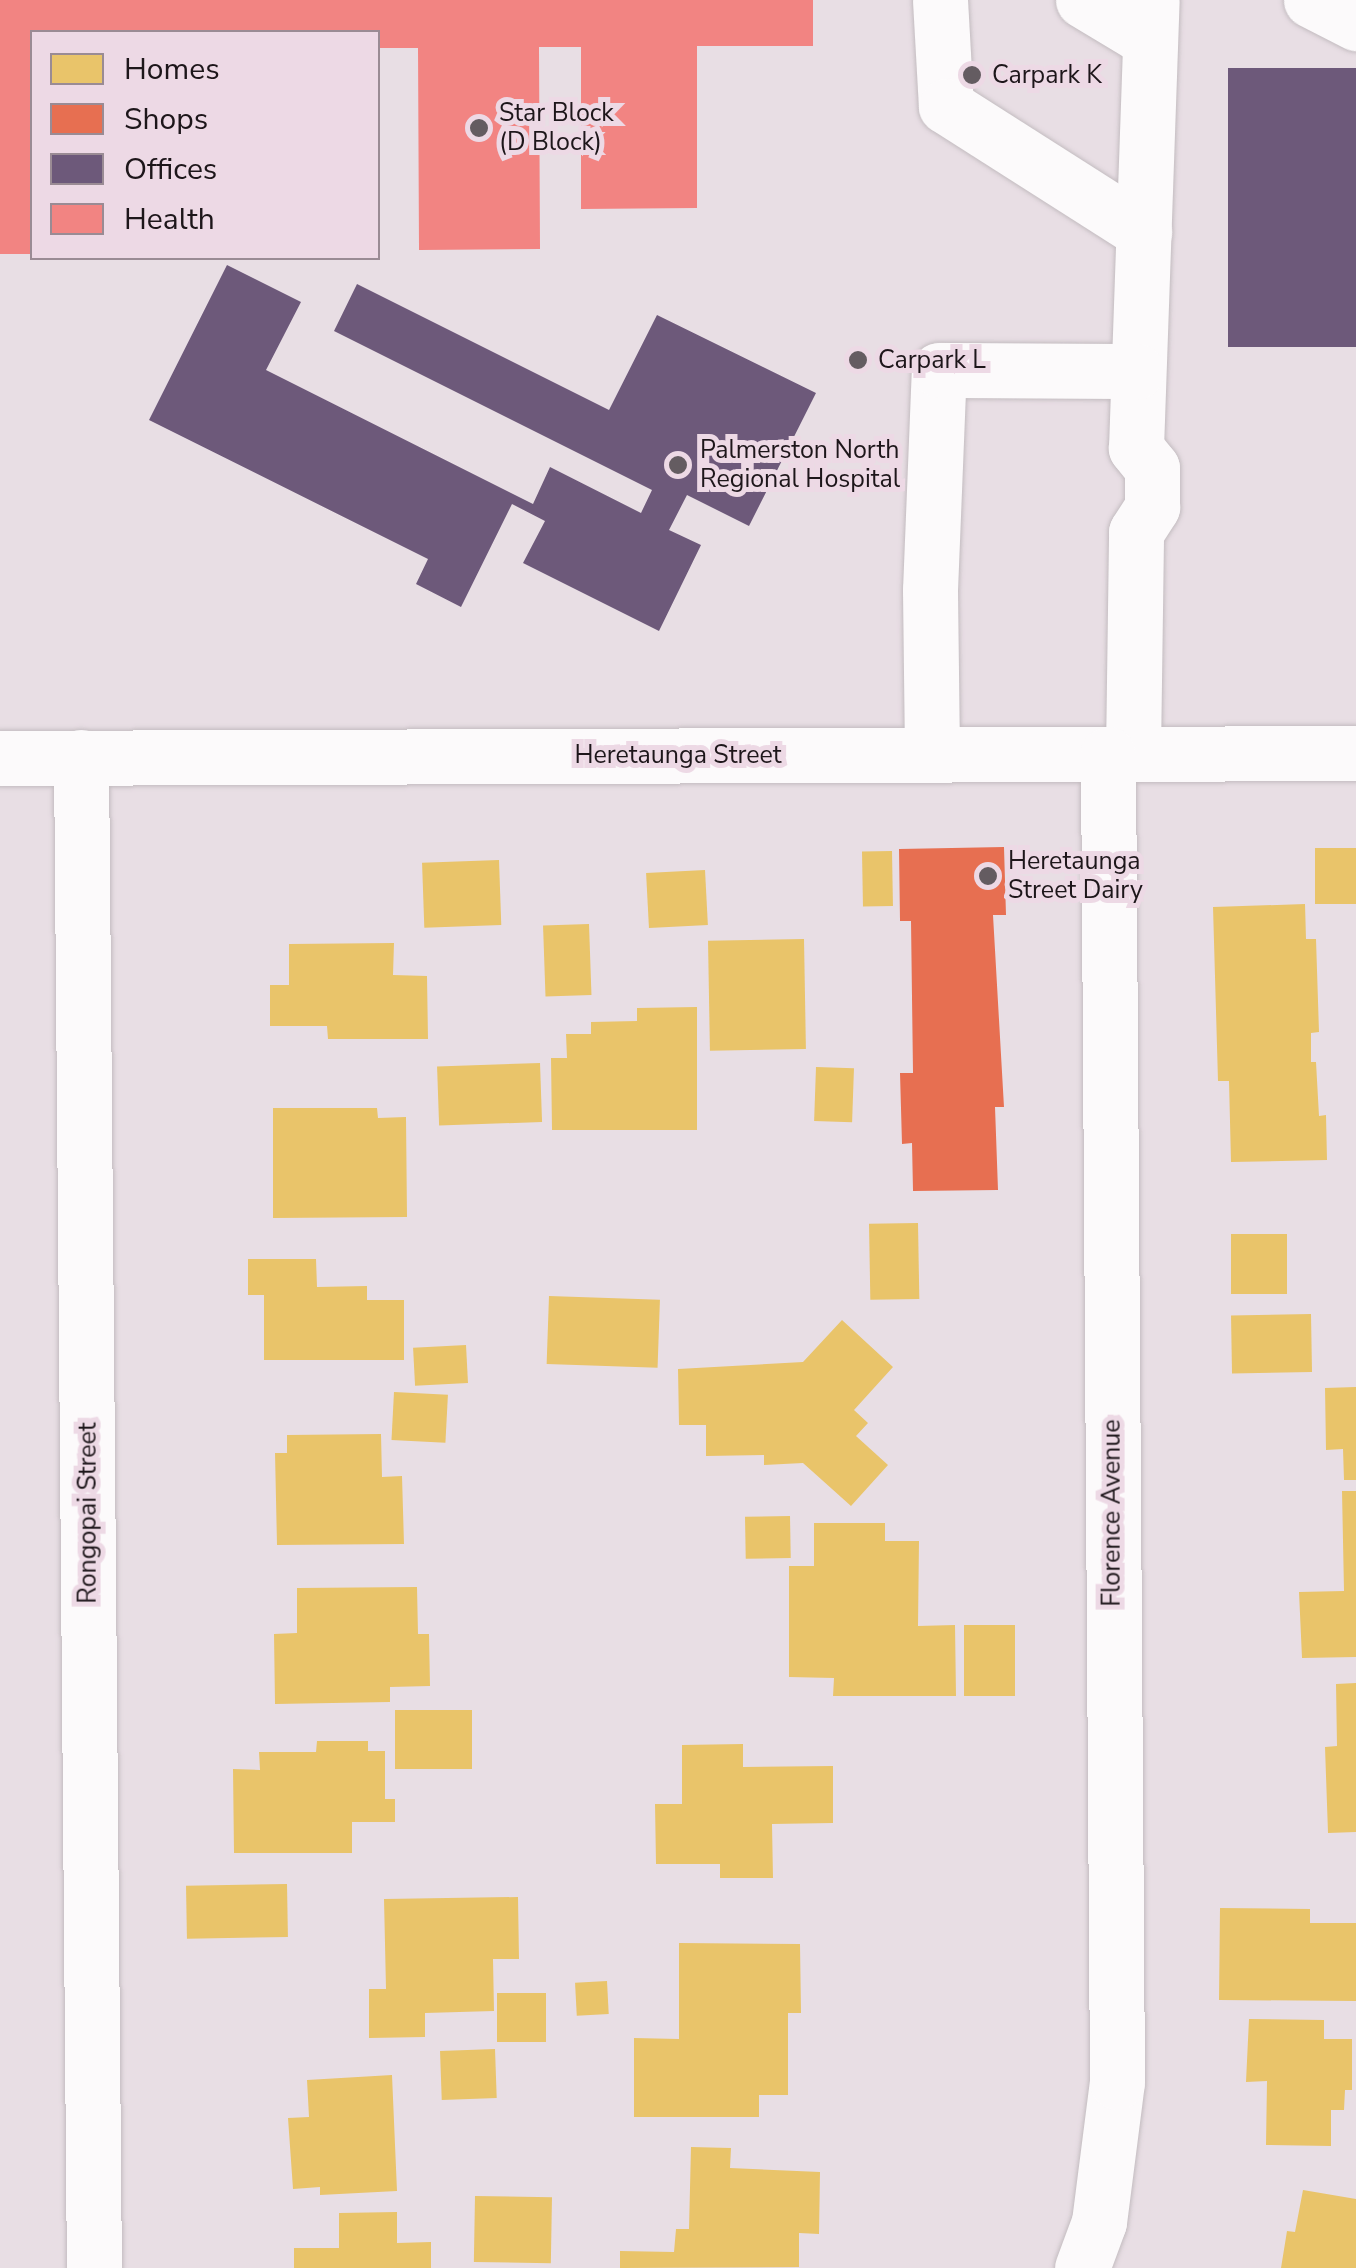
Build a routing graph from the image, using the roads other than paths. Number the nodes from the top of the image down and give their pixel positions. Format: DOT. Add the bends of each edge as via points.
graph roads {
  1 [pos="940,0"];
  2 [pos="1083,0"];
  3 [pos="1311,0"];
  4 [pos="1150,19"];
  5 [pos="1356,23"];
  6 [pos="1144,232"];
  7 [pos="1137,370"];
  8 [pos="1356,753"];
  9 [pos="932,754"];
  10 [pos="1121,754"];
  11 [pos="81,757"];
  12 [pos="0,758"];
  13 [pos="94,2268"];
  14 [pos="1082,2268"];
  1 -- 6 [label="street" via="946,106"];
  2 -- 4 [label="street"];
  3 -- 5 [label="street"];
  4 -- 6 [label="street"];
  6 -- 7 [label="street"];
  7 -- 9 [label="street" via="939,370"];
  7 -- 10 [label="street, Florence Avenue" via="1136,448 1152,468 1152,507 1136,532"];
  8 -- 10 [label="street, Heretaunga Street"];
  9 -- 10 [label="street, Heretaunga Street"];
  9 -- 11 [label="street, Heretaunga Street"];
  10 -- 14 [label="street, Florence Avenue" via="1117,2082 1099,2222"];
  11 -- 12 [label="street, Heretaunga Street"];
  11 -- 13 [label="street, Rongopai Street"];
}
